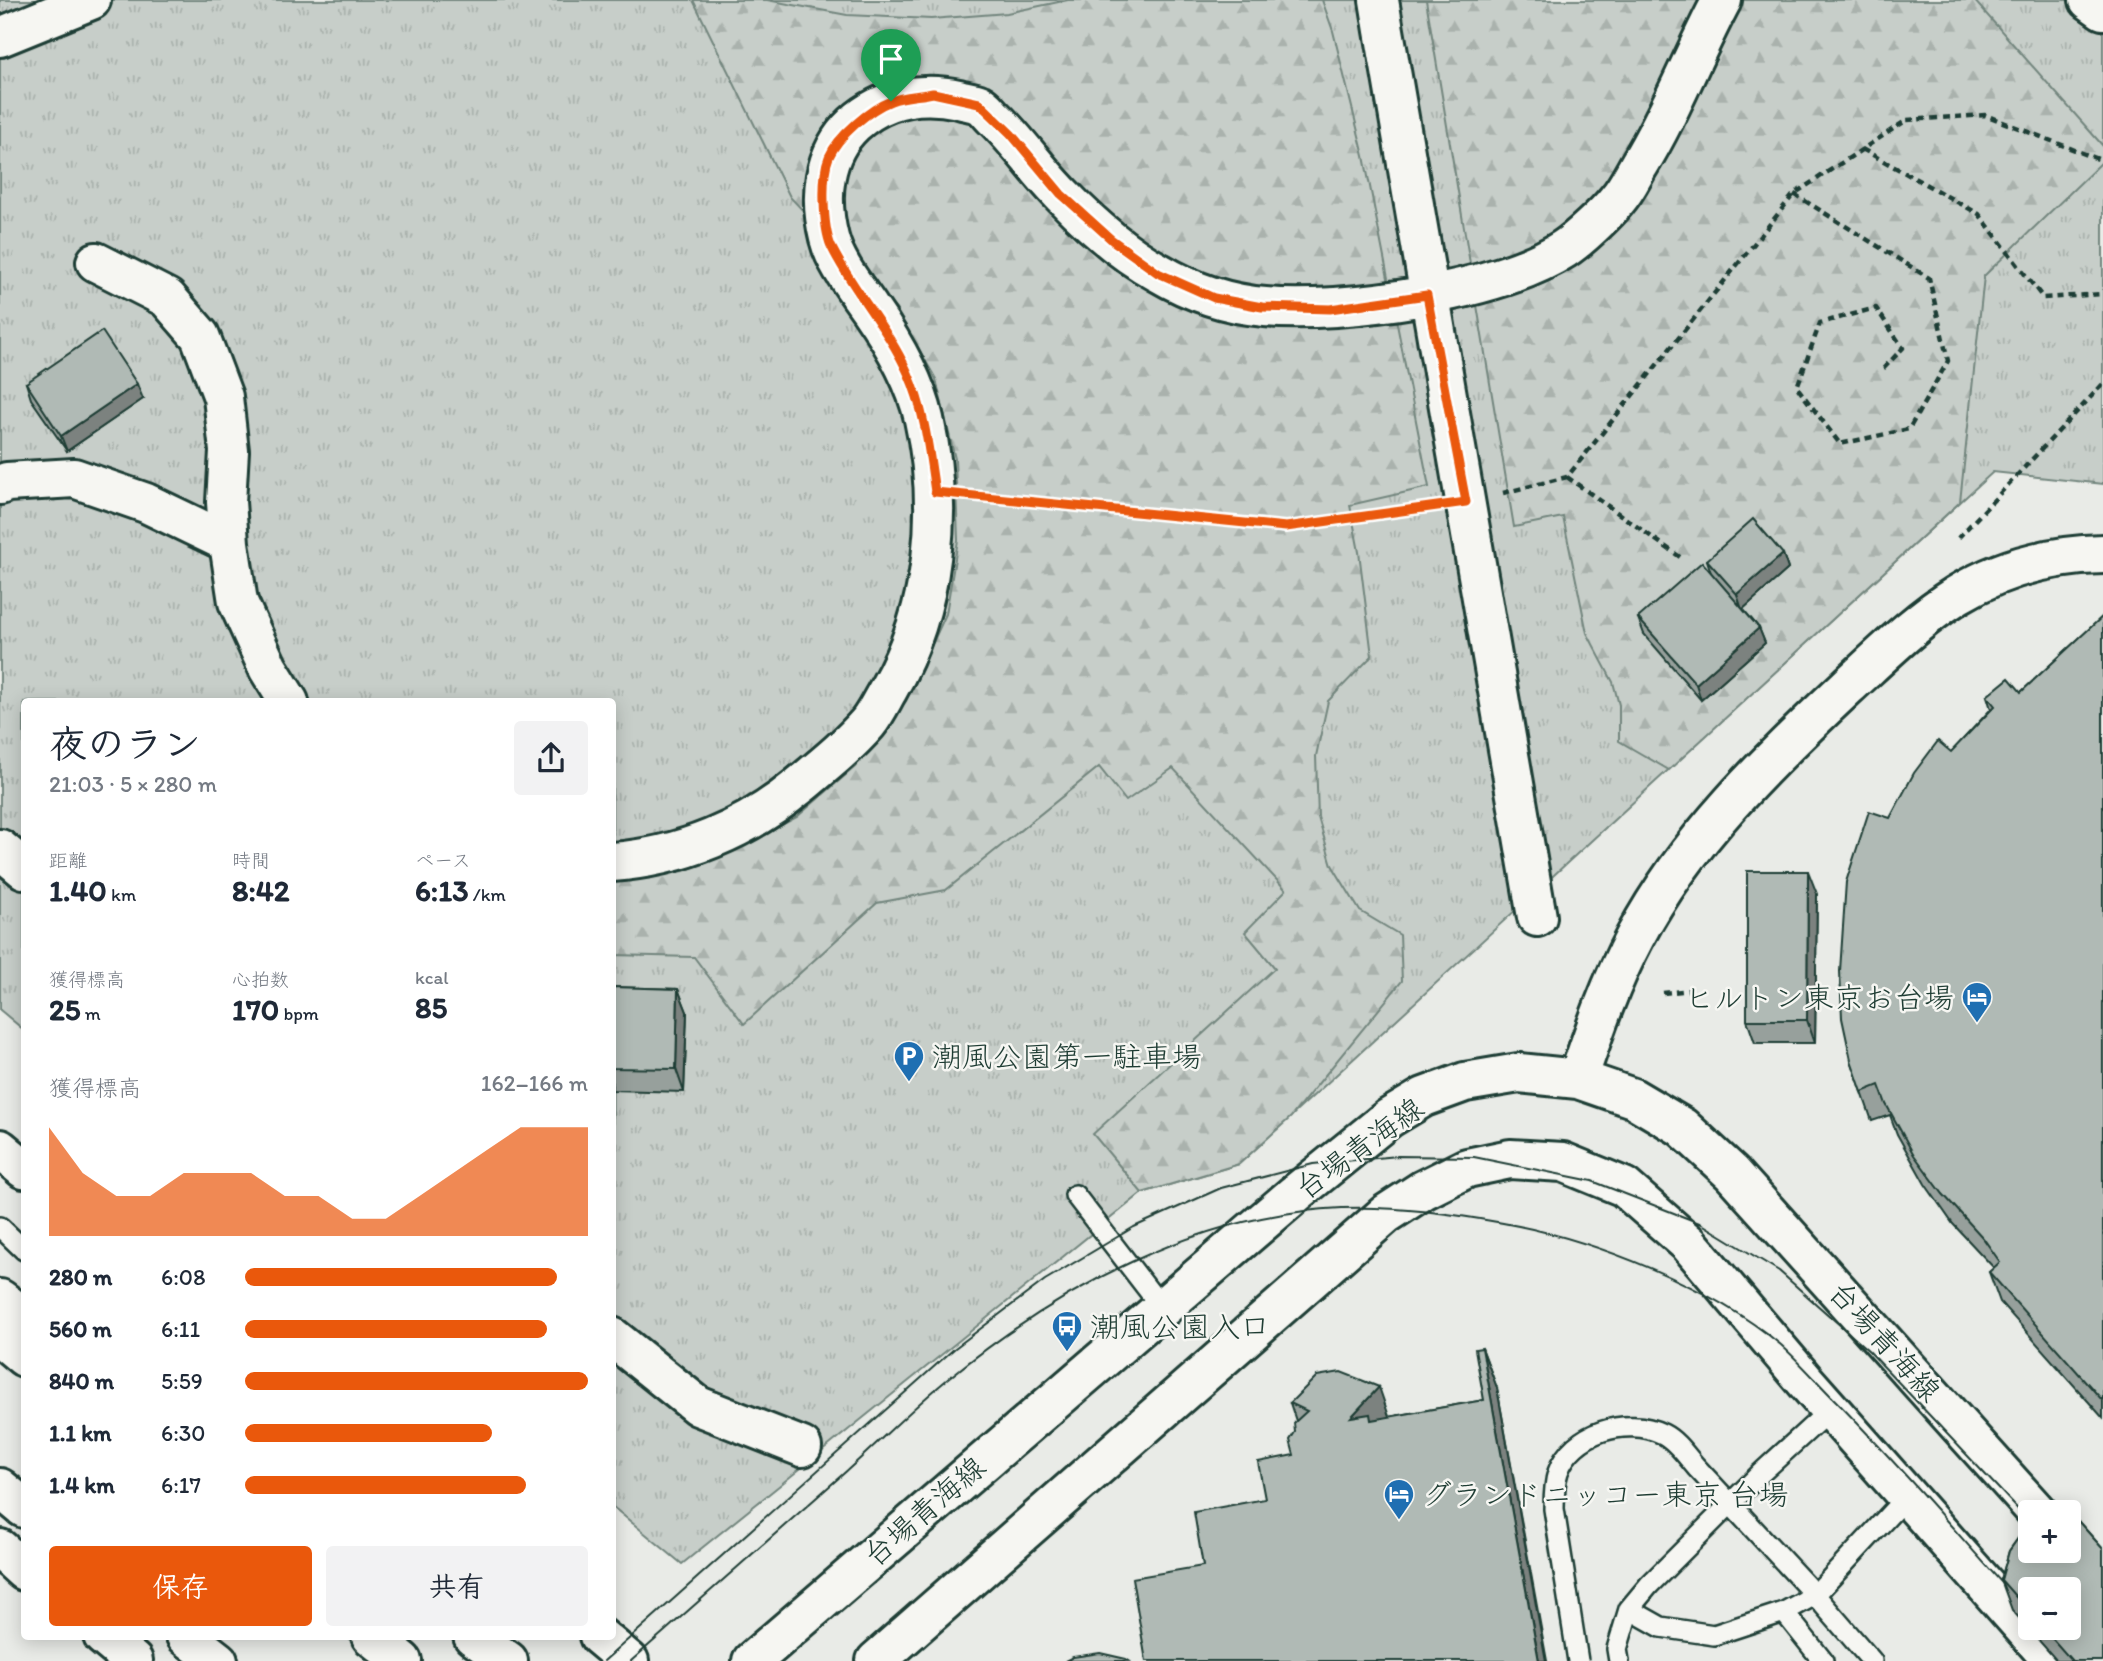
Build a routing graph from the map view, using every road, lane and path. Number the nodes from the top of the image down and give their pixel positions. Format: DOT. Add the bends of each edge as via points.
graph roads {
  1 [pos="91,0"];
  2 [pos="1379,0"];
  3 [pos="1722,0"];
  4 [pos="2089,0"];
  5 [pos="2103,10"];
  6 [pos="0,37"];
  7 [pos="1862,149"];
  8 [pos="2103,161"];
  9 [pos="1794,194"];
  10 [pos="96,262"];
  11 [pos="2103,294"];
  12 [pos="1427,295"];
  13 [pos="1881,370"];
  14 [pos="2103,384"];
  15 [pos="1567,477"];
  16 [pos="0,485"];
  17 [pos="935,492"];
  18 [pos="1466,502"];
  19 [pos="1958,538"];
  20 [pos="229,543"];
  21 [pos="2103,554"];
  22 [pos="1680,557"];
  23 [pos="287,698"];
  24 [pos="0,849"];
  25 [pos="616,862"];
  26 [pos="21,866"];
  27 [pos="1537,916"];
  28 [pos="1690,990"];
  29 [pos="1663,993"];
  30 [pos="1578,1079"];
  31 [pos="0,1149"];
  32 [pos="21,1166"];
  33 [pos="1075,1195"];
  34 [pos="0,1227"];
  35 [pos="21,1247"];
  36 [pos="0,1299"];
  37 [pos="1161,1308"];
  38 [pos="21,1315"];
  39 [pos="0,1337"];
  40 [pos="616,1340"];
  41 [pos="21,1354"];
  42 [pos="1831,1409"];
  43 [pos="802,1447"];
  44 [pos="0,1488"];
  45 [pos="1907,1496"];
  46 [pos="2026,1500"];
  47 [pos="1730,1505"];
  48 [pos="21,1506"];
  49 [pos="0,1549"];
  50 [pos="0,1564"];
  51 [pos="21,1570"];
  52 [pos="21,1572"];
  53 [pos="1815,1595"];
  54 [pos="1629,1609"];
  55 [pos="1784,1612"];
  56 [pos="108,1640"];
  57 [pos="191,1640"];
  58 [pos="376,1640"];
  59 [pos="479,1640"];
  60 [pos="603,1640"];
  61 [pos="133,1661"];
  62 [pos="218,1661"];
  63 [pos="402,1661"];
  64 [pos="508,1661"];
  65 [pos="629,1661"];
  66 [pos="752,1661"];
  67 [pos="876,1661"];
  68 [pos="1578,1661"];
  69 [pos="1619,1661"];
  70 [pos="1823,1661"];
  71 [pos="1872,1661"];
  72 [pos="2053,1661"];
  1 -- 6 [label="main road"];
  2 -- 12 [label="main road"];
  3 -- 12 [label="main road" via="1654,141 1618,200 1565,248 1512,274"];
  4 -- 5 [label="main road"];
  7 -- 8 [label="path" via="1907,120 1985,115"];
  7 -- 9 [label="path"];
  7 -- 11 [label="path" via="1979,214 2043,298"];
  9 -- 13 [label="path" via="1929,278 1948,360 1909,429 1840,444 1797,387 1821,324 1876,307 1903,348"];
  9 -- 15 [label="path"];
  10 -- 20 [label="main road" via="167,298 200,336 223,397 229,451"];
  12 -- 17 [label="main road" via="1330,309 1262,307 1214,298 1158,273 1112,240 1061,194 979,103 933,93 891,101 854,124 829,157 823,198 830,243 908,372 924,416"];
  12 -- 18 [label="main road"];
  14 -- 19 [label="path"];
  15 -- 18 [label="path"];
  15 -- 22 [label="path"];
  16 -- 20 [label="main road" via="74,478 146,503"];
  17 -- 18 [label="path" via="1286,527"];
  17 -- 25 [label="main road" via="932,555 922,606 901,666 870,720 777,804 720,836 649,859"];
  18 -- 27 [label="main road"];
  20 -- 23 [label="main road" via="238,602"];
  21 -- 30 [label="main road" via="2074,554 2016,566 1958,595 1913,628 1795,736 1729,803 1680,865 1636,936 1600,1013"];
  24 -- 26 [label="main road"];
  28 -- 29 [label="path"];
  30 -- 37 [label="main road, 台場青海線" via="1518,1073 1465,1082 1424,1097 1379,1126"];
  30 -- 46 [label="main road, 台場青海線" via="1633,1098 1682,1128 1732,1172"];
  31 -- 32 [label="main road"];
  33 -- 37 [label="lane"];
  34 -- 35 [label="lane"];
  36 -- 38 [label="main road"];
  37 -- 66 [label="main road, 台場青海線"];
  39 -- 41 [label="main road"];
  40 -- 43 [label="main road" via="698,1406"];
  42 -- 45 [label="main road"];
  42 -- 47 [label="lane"];
  42 -- 67 [label="main road" via="1689,1244 1623,1187 1563,1162 1510,1159 1467,1168 1386,1213"];
  44 -- 48 [label="main road"];
  45 -- 53 [label="lane"];
  45 -- 72 [label="main road"];
  47 -- 53 [label="lane"];
  47 -- 54 [label="lane"];
  47 -- 68 [label="lane, bridge" via="1661,1433 1633,1427 1607,1430 1583,1440 1559,1470 1554,1509"];
  49 -- 51 [label="main road"];
  50 -- 52 [label="lane"];
  53 -- 55 [label="lane"];
  53 -- 71 [label="lane"];
  54 -- 55 [label="lane" via="1661,1627 1714,1635"];
  54 -- 69 [label="lane"];
  55 -- 70 [label="lane"];
  56 -- 61 [label="main road"];
  57 -- 62 [label="main road"];
  58 -- 63 [label="main road"];
  59 -- 64 [label="main road"];
  60 -- 65 [label="main road"];
}
